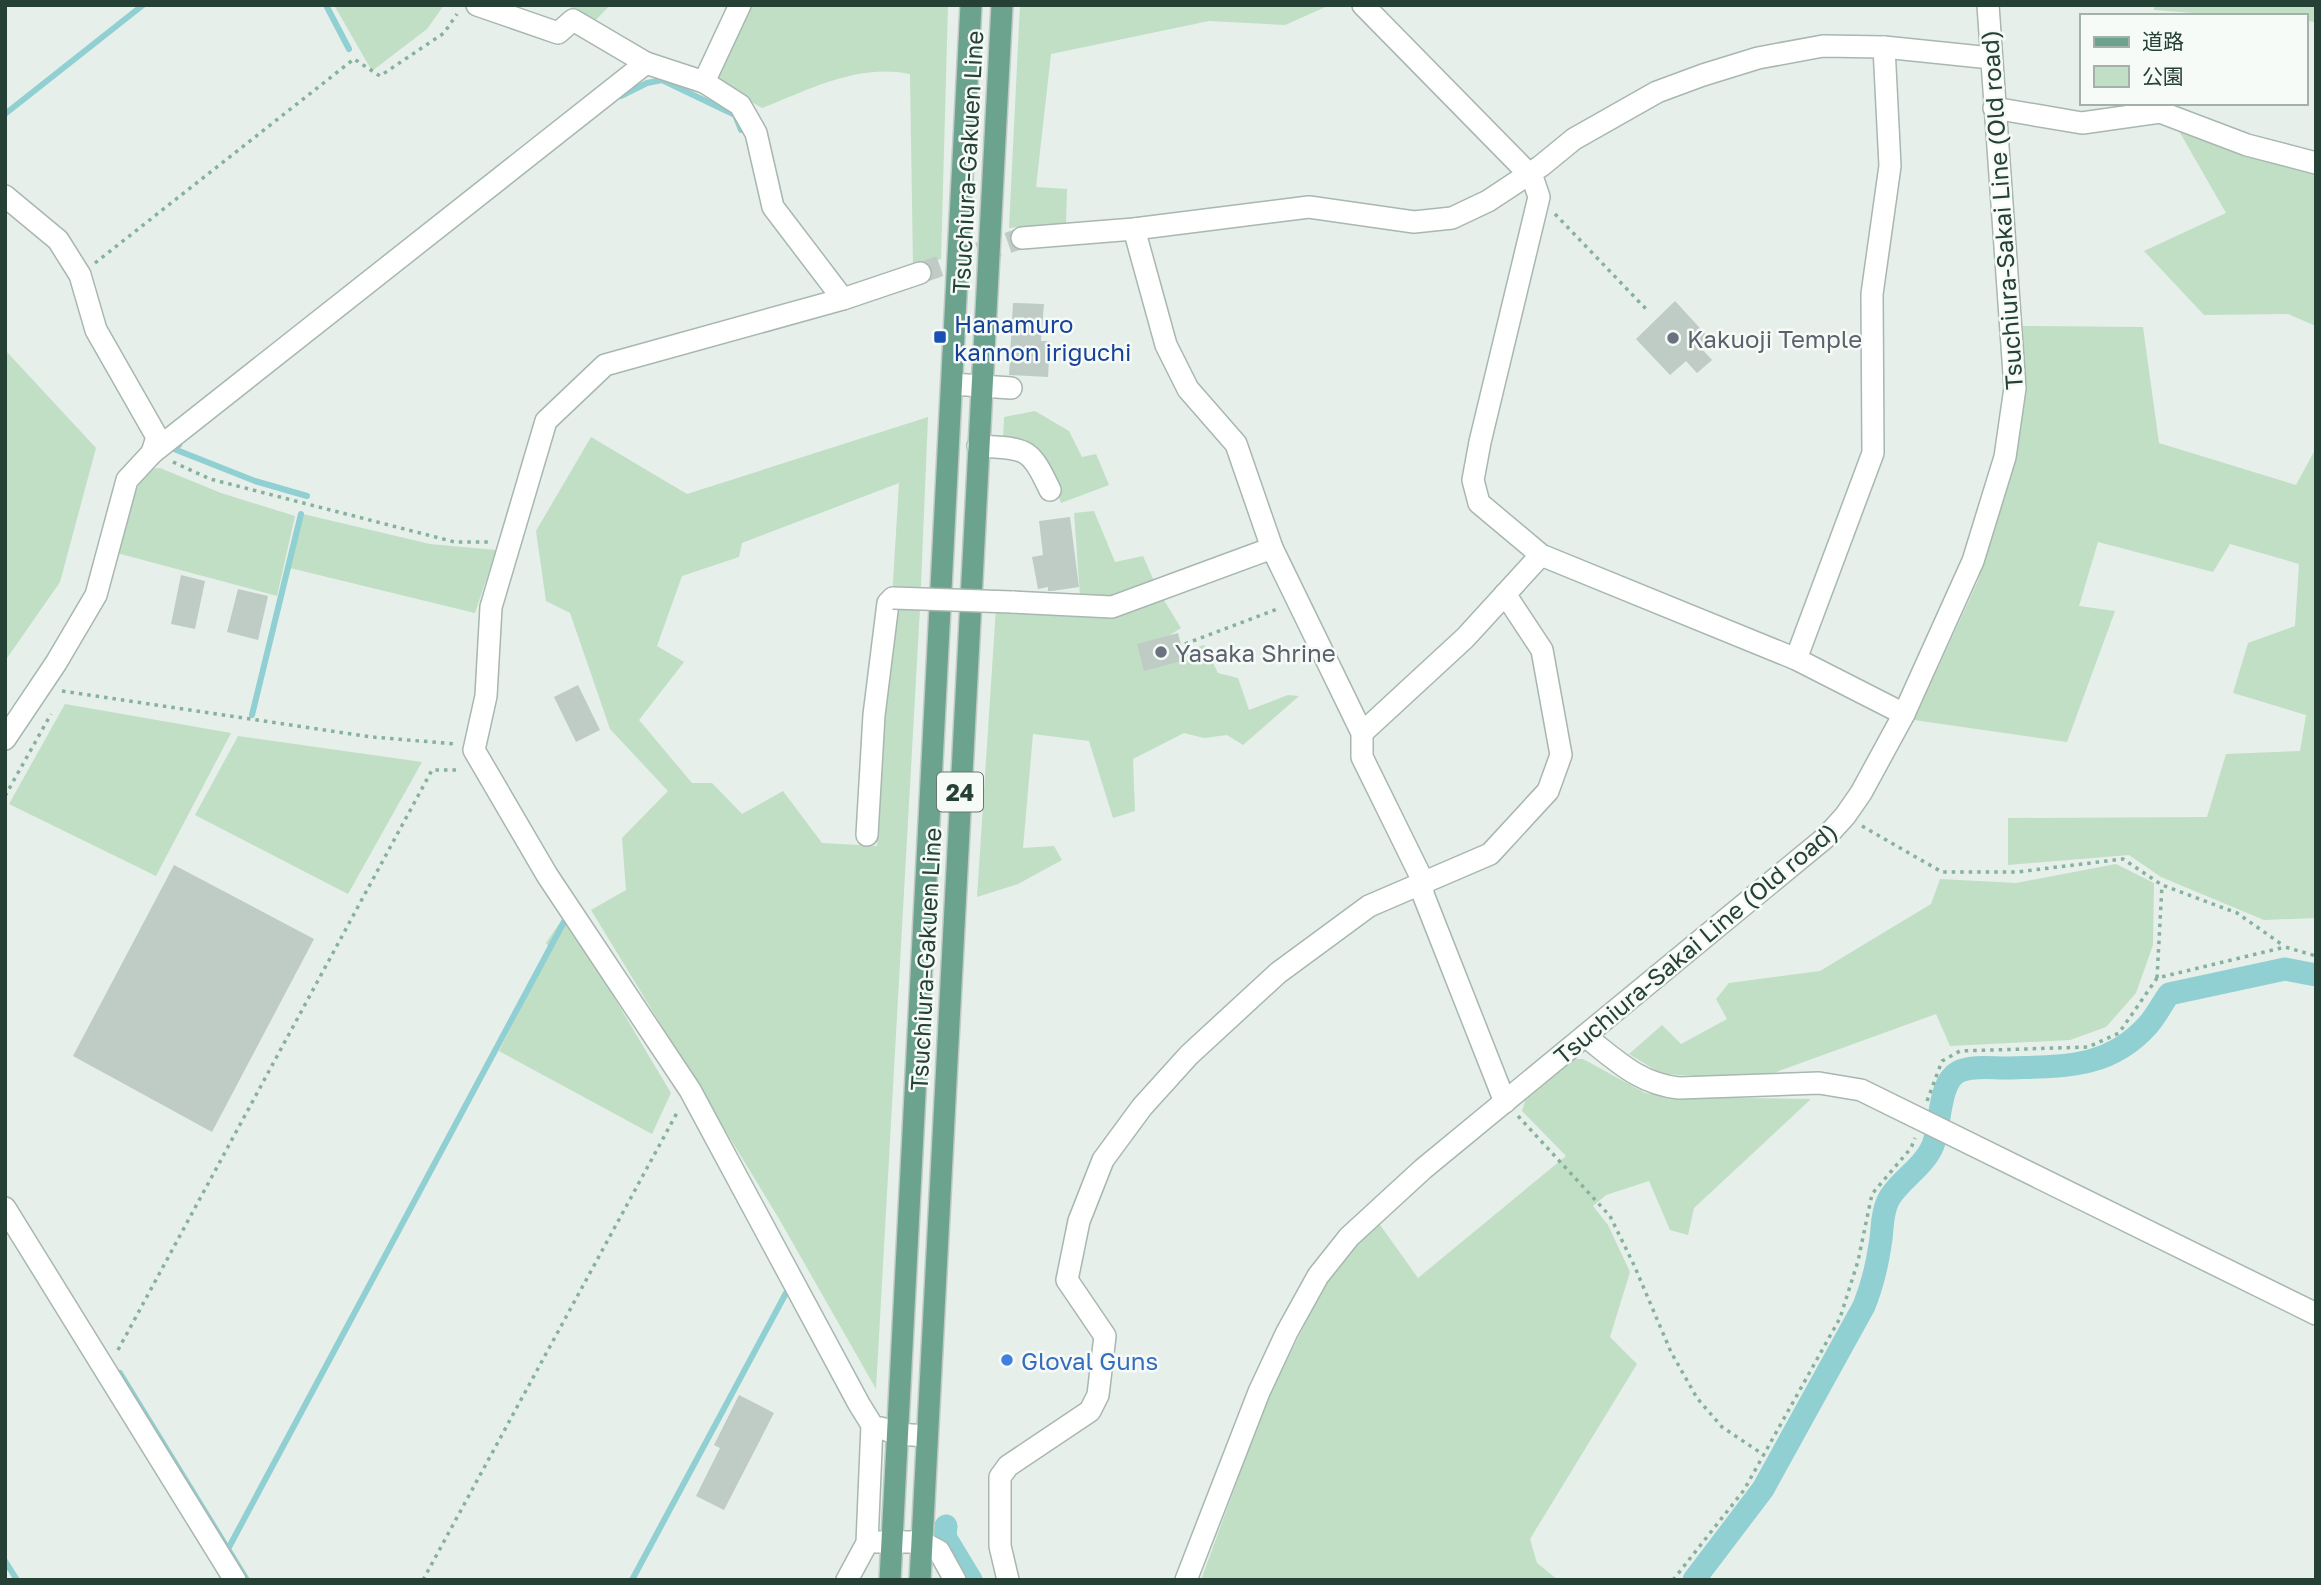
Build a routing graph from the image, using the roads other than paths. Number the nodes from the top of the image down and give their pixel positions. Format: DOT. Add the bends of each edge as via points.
graph roads {
  1 [pos="477,5"];
  2 [pos="740,5"];
  3 [pos="971,5"];
  4 [pos="1002,5"];
  5 [pos="1363,5"];
  6 [pos="1988,5"];
  7 [pos="1884,47"];
  8 [pos="1991,58"];
  9 [pos="646,63"];
  10 [pos="704,82"];
  11 [pos="1994,108"];
  12 [pos="2316,163"];
  13 [pos="1528,173"];
  14 [pos="5,196"];
  15 [pos="1135,229"];
  16 [pos="1022,238"];
  17 [pos="920,273"];
  18 [pos="843,299"];
  19 [pos="952,384"];
  20 [pos="982,385"];
  21 [pos="1011,388"];
  22 [pos="978,446"];
  23 [pos="152,453"];
  24 [pos="1050,491"];
  25 [pos="1272,548"];
  26 [pos="1541,555"];
  27 [pos="1505,594"];
  28 [pos="1796,659"];
  29 [pos="1903,714"];
  30 [pos="1362,733"];
  31 [pos="5,739"];
  32 [pos="867,835"];
  33 [pos="1423,881"];
  34 [pos="1585,1036"];
  35 [pos="1505,1102"];
  36 [pos="5,1208"];
  37 [pos="2316,1314"];
  38 [pos="872,1425"];
  39 [pos="897,1434"];
  40 [pos="927,1436"];
  41 [pos="892,1542"];
  42 [pos="922,1542"];
  43 [pos="867,1543"];
  44 [pos="235,1580"];
  45 [pos="847,1580"];
  46 [pos="890,1580"];
  47 [pos="920,1580"];
  48 [pos="955,1580"];
  49 [pos="1008,1580"];
  50 [pos="1186,1580"];
  1 -- 9 [label="street" via="558,33 573,20"];
  2 -- 10 [label="street"];
  3 -- 19 [label="main road, Tsuchiura-Gakuen Line / 24"];
  4 -- 20 [label="main road, Tsuchiura-Gakuen Line / 24"];
  5 -- 13 [label="street"];
  6 -- 8 [label="street, Tsuchiura-Sakai Line (Old road)"];
  7 -- 8 [label="street"];
  7 -- 13 [label="street" via="1791,50 1703,75 1657,92 1599,124"];
  7 -- 28 [label="street" via="1890,166 1872,293 1873,453"];
  8 -- 11 [label="street, Tsuchiura-Sakai Line (Old road)"];
  9 -- 10 [label="street"];
  9 -- 23 [label="street"];
  10 -- 18 [label="street" via="740,105 756,133 773,207"];
  11 -- 12 [label="street" via="2082,123 2160,112 2246,145"];
  11 -- 29 [label="street, Tsuchiura-Sakai Line (Old road)" via="2015,388 2005,457 1973,561"];
  13 -- 15 [label="street" via="1488,201 1452,218 1414,222 1309,207"];
  13 -- 26 [label="street" via="1539,197 1473,480 1479,503"];
  14 -- 23 [label="street" via="58,240 80,275 96,330 157,437"];
  15 -- 16 [label="street"];
  15 -- 25 [label="street" via="1167,345 1188,389 1236,444"];
  17 -- 18 [label="street"];
  18 -- 38 [label="street" via="605,365 545,421 492,607 486,696 475,747 547,875 690,1090"];
  19 -- 20 [label="street"];
  19 -- 39 [label="main road, Tsuchiura-Gakuen Line / 24"];
  20 -- 21 [label="street"];
  20 -- 22 [label="main road, Tsuchiura-Gakuen Line / 24"];
  22 -- 24 [label="street" via="1026,453 1035,460"];
  22 -- 40 [label="main road, Tsuchiura-Gakuen Line / 24"];
  23 -- 31 [label="street" via="127,480 96,595"];
  25 -- 30 [label="street"];
  25 -- 32 [label="street, bridge" via="1112,607 893,598 888,603 874,715"];
  26 -- 27 [label="street"];
  26 -- 28 [label="street"];
  27 -- 30 [label="street" via="1465,638"];
  27 -- 33 [label="street" via="1542,650 1560,755 1548,791 1490,854"];
  28 -- 29 [label="street"];
  29 -- 34 [label="street, Tsuchiura-Sakai Line (Old road)" via="1845,816 1802,859"];
  30 -- 33 [label="street" via="1362,757"];
  33 -- 35 [label="street" via="1423,894"];
  33 -- 49 [label="street" via="1369,906 1278,973 1189,1055 1103,1160 1079,1221 1067,1280 1105,1336 1098,1395 1090,1411 1008,1466 1000,1477 1000,1546"];
  34 -- 35 [label="street, Tsuchiura-Sakai Line (Old road)"];
  34 -- 37 [label="street" via="1659,1086 1819,1083 1861,1090"];
  35 -- 50 [label="street, Tsuchiura-Sakai Line (Old road)" via="1359,1228 1318,1276 1259,1392"];
  36 -- 44 [label="street"];
  38 -- 39 [label="street"];
  38 -- 43 [label="street"];
  39 -- 40 [label="street"];
  39 -- 41 [label="main road, Tsuchiura-Gakuen Line / 24"];
  40 -- 42 [label="main road, Tsuchiura-Gakuen Line / 24"];
  41 -- 42 [label="street"];
  41 -- 43 [label="street"];
  41 -- 46 [label="main road, Tsuchiura-Gakuen Line / 24"];
  42 -- 47 [label="main road, Tsuchiura-Gakuen Line / 24"];
  42 -- 48 [label="street" via="939,1551"];
  43 -- 45 [label="street"];
}
